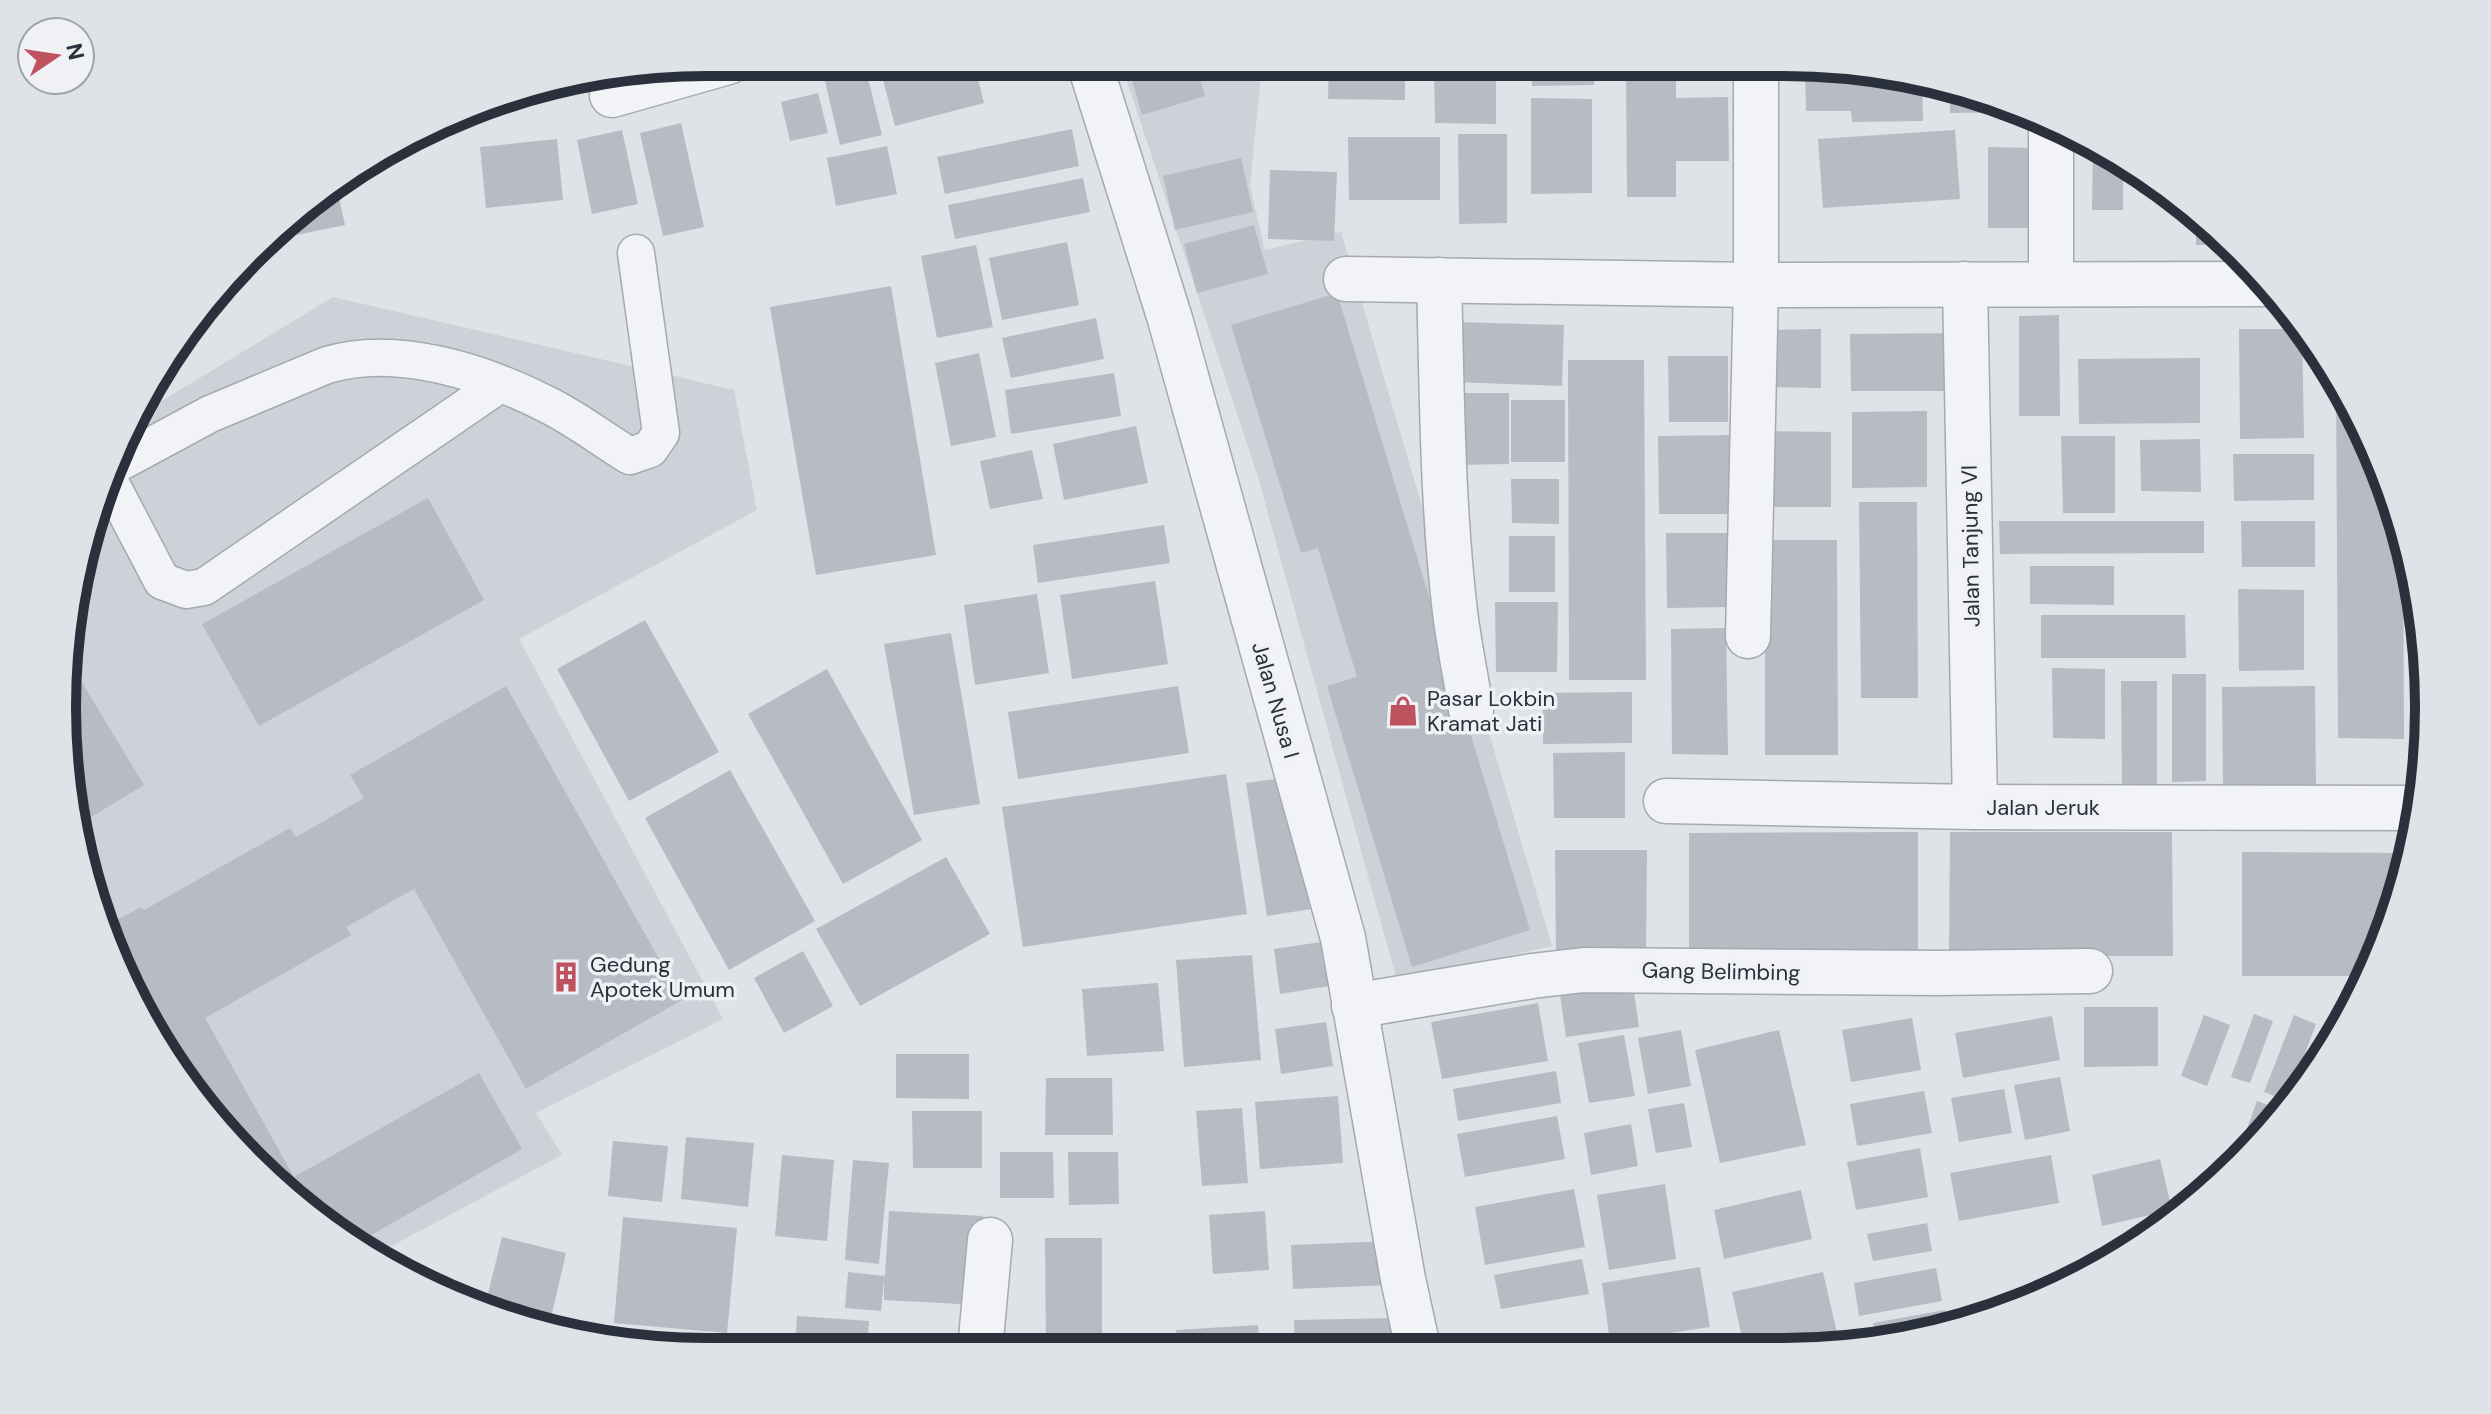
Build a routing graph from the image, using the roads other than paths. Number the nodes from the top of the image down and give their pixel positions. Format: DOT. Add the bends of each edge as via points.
graph roads {
  1 [pos="1093,76"];
  2 [pos="1756,76"];
  3 [pos="676,77"];
  4 [pos="612,95"];
  5 [pos="2051,136"];
  6 [pos="636,253"];
  7 [pos="1346,279"];
  8 [pos="1439,280"];
  9 [pos="1965,284"];
  10 [pos="2051,284"];
  11 [pos="2251,284"];
  12 [pos="1756,285"];
  13 [pos="500,384"];
  14 [pos="127,459"];
  15 [pos="114,490"];
  16 [pos="1748,636"];
  17 [pos="1471,710"];
  18 [pos="1666,801"];
  19 [pos="1975,807"];
  20 [pos="2407,808"];
  21 [pos="2090,971"];
  22 [pos="1354,1006"];
  23 [pos="990,1240"];
  24 [pos="981,1338"];
  25 [pos="1416,1338"];
  1 -- 22 [label="street, Jalan Nusa I" via="1170,319 1343,938"];
  2 -- 12 [label="street"];
  3 -- 4 [label="street"];
  5 -- 10 [label="street"];
  6 -- 13 [label="lane" via="661,433 650,449 630,456 548,404"];
  7 -- 8 [label="street"];
  8 -- 12 [label="street"];
  8 -- 17 [label="street" via="1449,546"];
  9 -- 10 [label="street"];
  9 -- 12 [label="street"];
  9 -- 19 [label="street, Jalan Tanjung VI"];
  10 -- 11 [label="street"];
  12 -- 16 [label="street"];
  13 -- 14 [label="lane" via="407,360 344,360 210,414"];
  13 -- 15 [label="lane" via="204,587 186,590 162,581"];
  18 -- 19 [label="street, Jalan Jeruk"];
  19 -- 20 [label="street, Jalan Jeruk"];
  21 -- 22 [label="street, Gang Belimbing" via="1584,970"];
  22 -- 25 [label="street, Jalan Nusa I"];
  23 -- 24 [label="street"];
}
